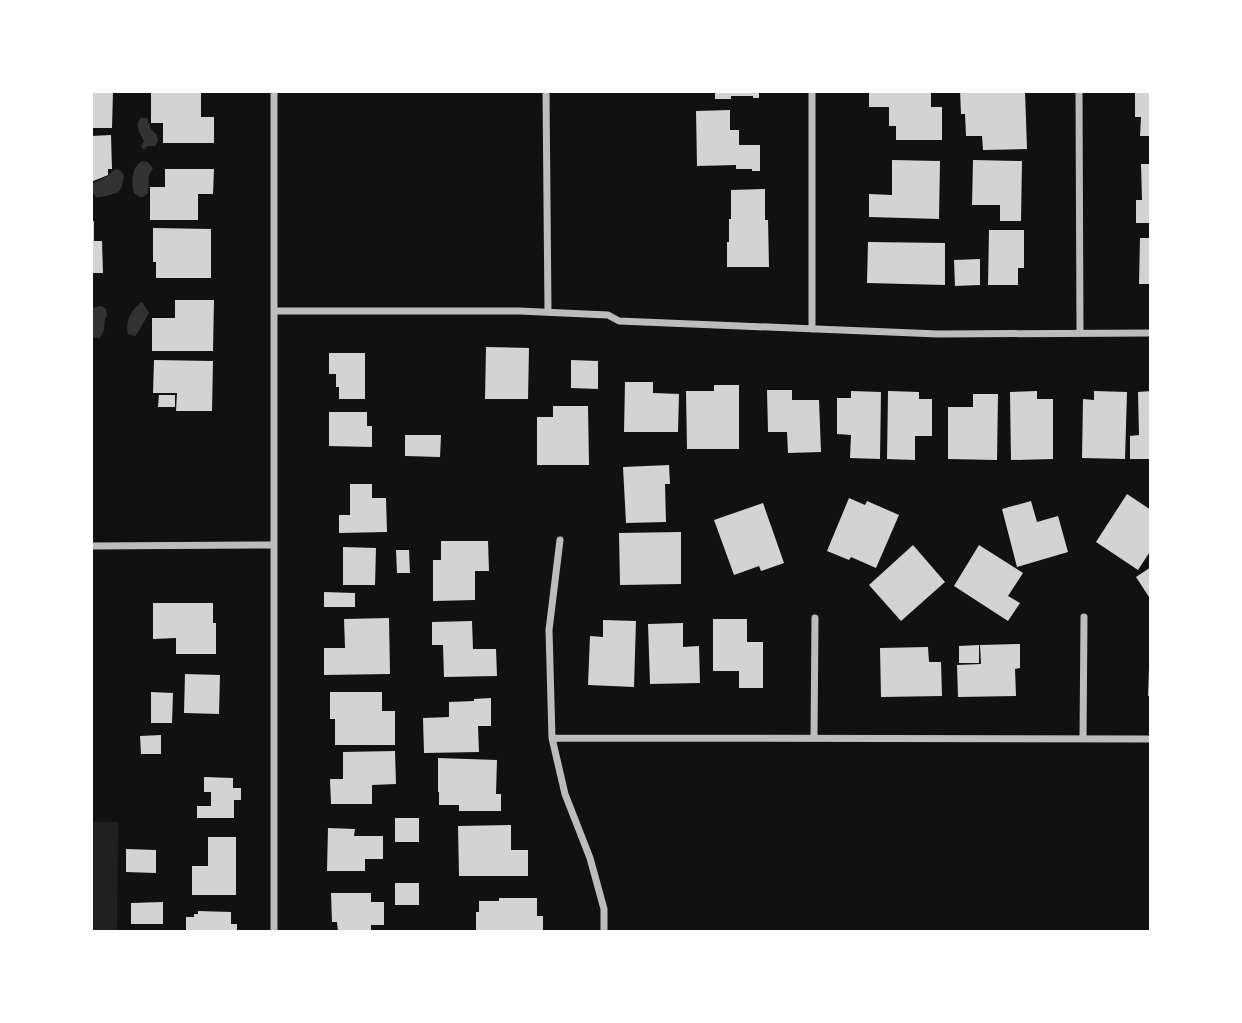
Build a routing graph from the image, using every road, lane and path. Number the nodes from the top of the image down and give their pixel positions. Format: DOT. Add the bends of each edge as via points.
graph roads {
  1 [pos="274,91"];
  2 [pos="547,91"];
  3 [pos="812,91"];
  4 [pos="1079,91"];
  5 [pos="275,311"];
  6 [pos="548,312"];
  7 [pos="812,330"];
  8 [pos="1080,333"];
  9 [pos="1151,333"];
  10 [pos="559,540"];
  11 [pos="274,545"];
  12 [pos="91,546"];
  13 [pos="1084,617"];
  14 [pos="815,618"];
  15 [pos="552,738"];
  16 [pos="814,738"];
  17 [pos="1083,738"];
  18 [pos="1151,739"];
  19 [pos="274,932"];
  20 [pos="604,932"];
  1 -- 5 [label="street"];
  2 -- 6 [label="street"];
  3 -- 7 [label="street"];
  4 -- 8 [label="street"];
  5 -- 6 [label="street"];
  5 -- 11 [label="street"];
  6 -- 7 [label="street" via="608,315 619,321"];
  7 -- 8 [label="street"];
  8 -- 9 [label="street"];
  10 -- 15 [label="street" via="549,630"];
  11 -- 12 [label="street"];
  11 -- 19 [label="street"];
  13 -- 17 [label="street"];
  14 -- 16 [label="street"];
  15 -- 16 [label="street"];
  15 -- 20 [label="street" via="565,794 604,909"];
  16 -- 17 [label="street"];
  17 -- 18 [label="street"];
}
